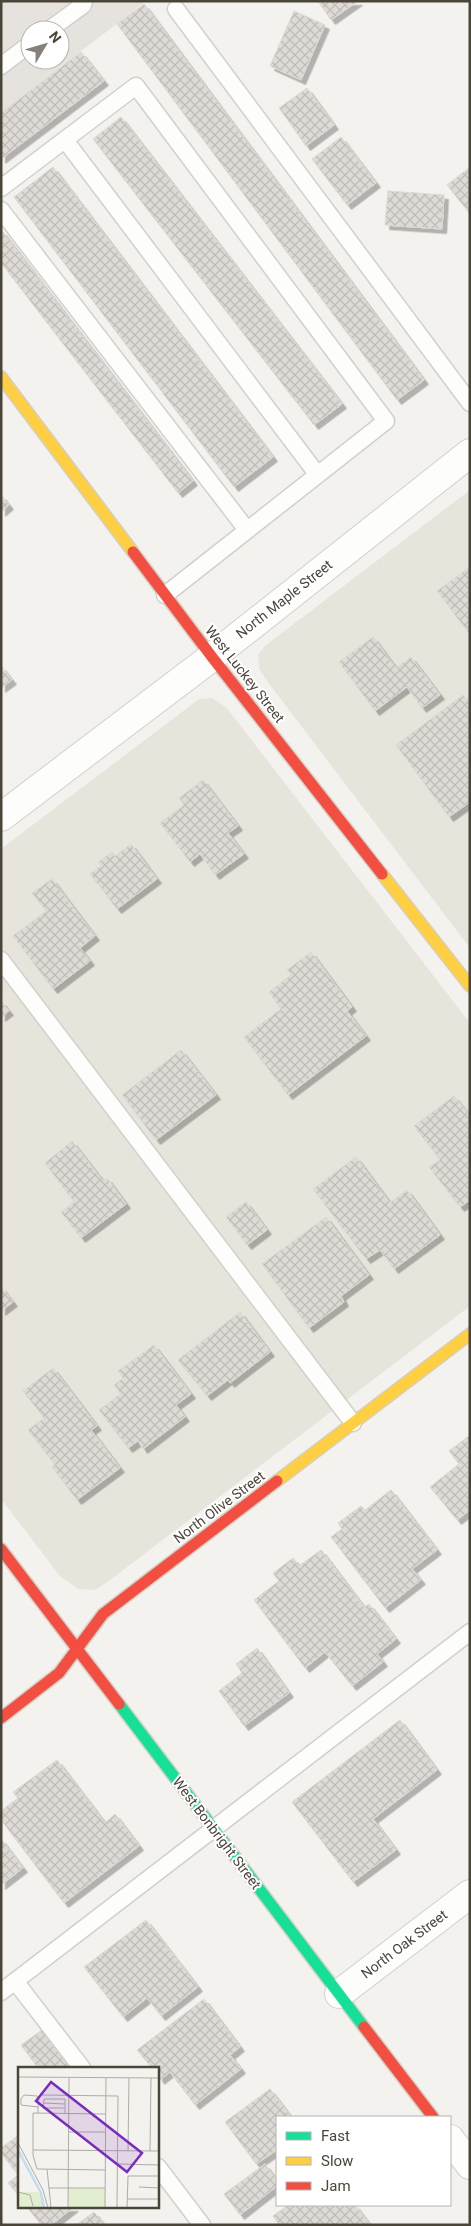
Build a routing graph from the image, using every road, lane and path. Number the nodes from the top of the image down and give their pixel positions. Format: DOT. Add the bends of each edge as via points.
graph roads {
  1 [pos="84,1"];
  2 [pos="176,9"];
  3 [pos="63,20"];
  4 [pos="20,52"];
  5 [pos="1,66"];
  6 [pos="65,140"];
  7 [pos="1,188"];
  8 [pos="1,210"];
  9 [pos="1,377"];
  10 [pos="470,403"];
  11 [pos="470,453"];
  12 [pos="317,474"];
  13 [pos="247,530"];
  14 [pos="165,595"];
  15 [pos="212,657"];
  16 [pos="1,817"];
  17 [pos="1,960"];
  18 [pos="470,986"];
  19 [pos="470,1334"];
  20 [pos="353,1423"];
  21 [pos="1,1549"];
  22 [pos="470,1632"];
  23 [pos="77,1649"];
  24 [pos="1,1718"];
  25 [pos="213,1828"];
  26 [pos="470,1894"];
  27 [pos="16,1981"];
  28 [pos="1,1992"];
  29 [pos="339,1994"];
  30 [pos="81,2067"];
  31 [pos="432,2116"];
  32 [pos="451,2140"];
  33 [pos="470,2165"];
  34 [pos="159,2168"];
  35 [pos="202,2225"];
  1 -- 3 [label="lane"];
  2 -- 10 [label="lane"];
  4 -- 5 [label="lane"];
  6 -- 7 [label="lane"];
  6 -- 12 [label="lane"];
  6 -- 12 [label="lane" via="136,86 386,421"];
  8 -- 13 [label="lane"];
  9 -- 14 [label="street, West Luckey Street"];
  11 -- 15 [label="street, North Maple Street"];
  12 -- 13 [label="lane"];
  13 -- 14 [label="lane"];
  14 -- 15 [label="street, West Luckey Street"];
  15 -- 16 [label="street, North Maple Street"];
  15 -- 18 [label="street, West Luckey Street"];
  17 -- 20 [label="lane"];
  19 -- 20 [label="street, North Olive Street"];
  20 -- 23 [label="street, North Olive Street" via="103,1614"];
  21 -- 23 [label="street, West Bonbright Street"];
  22 -- 25 [label="lane"];
  23 -- 24 [label="street, North Olive Street" via="59,1673"];
  23 -- 25 [label="street, West Bonbright Street"];
  25 -- 27 [label="lane"];
  25 -- 29 [label="street, West Bonbright Street"];
  26 -- 29 [label="street, North Oak Street"];
  27 -- 28 [label="lane"];
  27 -- 30 [label="lane"];
  29 -- 31 [label="street, West Bonbright Street"];
  32 -- 33 [label="street"];
  34 -- 35 [label="lane"];
}
